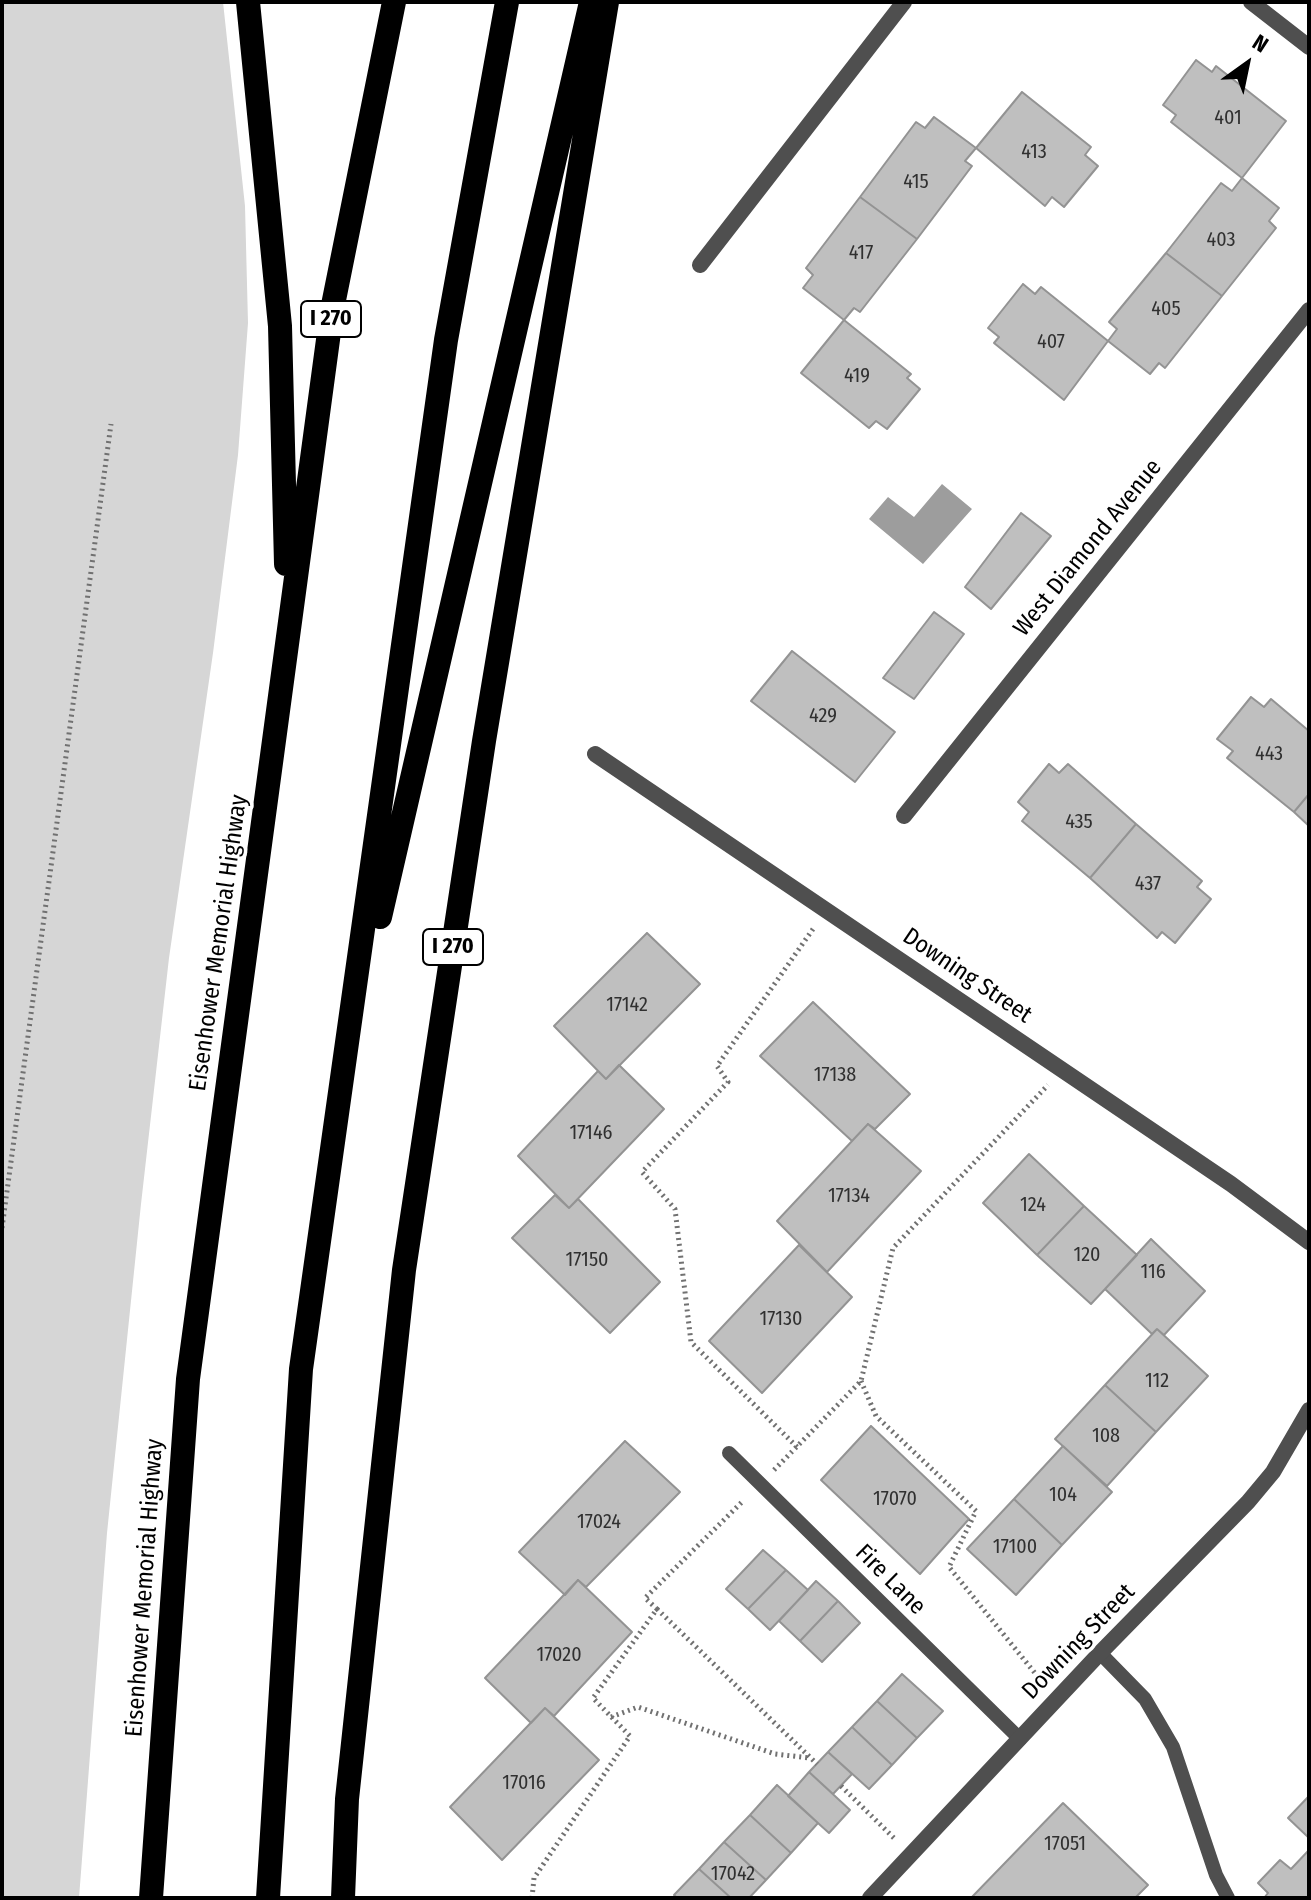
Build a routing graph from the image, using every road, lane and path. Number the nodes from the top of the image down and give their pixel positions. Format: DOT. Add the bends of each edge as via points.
graph roads {
  1 [pos="248,2"];
  2 [pos="394,2"];
  3 [pos="507,2"];
  4 [pos="591,2"];
  5 [pos="607,2"];
  6 [pos="904,2"];
  7 [pos="1251,2"];
  8 [pos="1309,47"];
  9 [pos="700,265"];
  10 [pos="1309,310"];
  11 [pos="111,424"];
  12 [pos="288,638"];
  13 [pos="595,754"];
  14 [pos="904,816"];
  15 [pos="826,910"];
  16 [pos="346,1063"];
  17 [pos="1062,1069"];
  18 [pos="2,1228"];
  19 [pos="1309,1242"];
  20 [pos="861,1381"];
  21 [pos="1309,1410"];
  22 [pos="797,1447"];
  23 [pos="729,1453"];
  24 [pos="761,1484"];
  25 [pos="657,1609"];
  26 [pos="1100,1653"];
  27 [pos="1057,1699"];
  28 [pos="611,1717"];
  29 [pos="1020,1739"];
  30 [pos="811,1758"];
  31 [pos="817,1764"];
  32 [pos="841,1786"];
  33 [pos="912,1854"];
  34 [pos="151,1898"];
  35 [pos="268,1898"];
  36 [pos="343,1898"];
  37 [pos="532,1898"];
  38 [pos="870,1898"];
  39 [pos="1228,1898"];
  1 -- 12 [label="highway" via="280,326"];
  2 -- 12 [label="highway, Eisenhower Memorial Highway / I 270" via="332,310"];
  3 -- 16 [label="highway" via="446,340"];
  4 -- 16 [label="highway"];
  5 -- 36 [label="highway, I 270" via="484,741 404,1270 347,1799"];
  6 -- 9 [label="street"];
  7 -- 8 [label="street"];
  10 -- 14 [label="street, West Diamond Avenue"];
  11 -- 18 [label="path"];
  12 -- 34 [label="highway, Eisenhower Memorial Highway / I 270" via="188,1379"];
  13 -- 15 [label="street, Downing Street"];
  15 -- 17 [label="street, Downing Street"];
  15 -- 22 [label="path" via="717,1066 728,1082 642,1172 675,1209 691,1342"];
  16 -- 35 [label="highway" via="301,1369"];
  17 -- 19 [label="street, Downing Street"];
  17 -- 20 [label="path" via="893,1248"];
  20 -- 22 [label="path"];
  20 -- 27 [label="path" via="876,1416 976,1511 949,1567"];
  21 -- 26 [label="street, Downing Street" via="1273,1472 1248,1502"];
  22 -- 24 [label="path"];
  23 -- 24 [label="lane, Fire Lane"];
  24 -- 25 [label="path" via="645,1598"];
  24 -- 29 [label="lane, Fire Lane"];
  25 -- 28 [label="path" via="593,1698"];
  25 -- 30 [label="path"];
  26 -- 27 [label="street, Downing Street"];
  26 -- 39 [label="lane" via="1145,1699 1173,1747"];
  27 -- 29 [label="street, Downing Street"];
  28 -- 30 [label="path" via="638,1707 775,1754"];
  28 -- 37 [label="path" via="630,1736 534,1878"];
  29 -- 33 [label="street, Downing Street"];
  30 -- 31 [label="path"];
  32 -- 33 [label="path"];
  33 -- 38 [label="street, Downing Street"];
}
